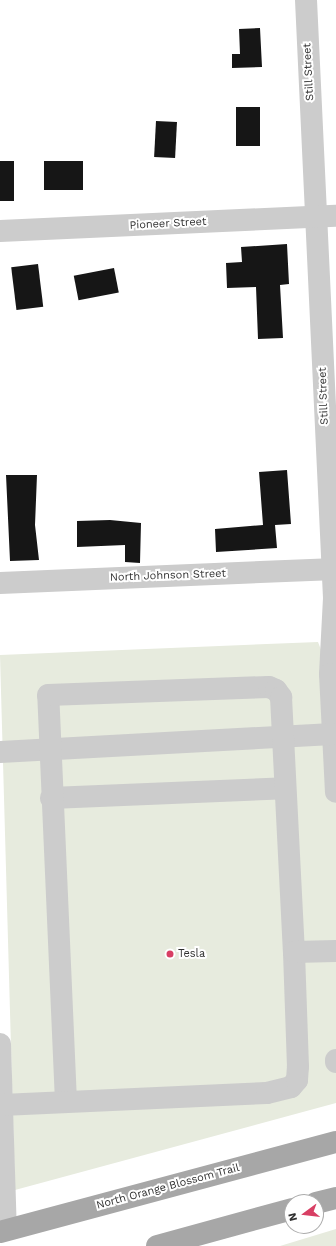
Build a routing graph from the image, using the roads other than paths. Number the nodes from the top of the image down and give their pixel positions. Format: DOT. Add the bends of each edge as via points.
graph roads {
  1 [pos="306,0"];
  2 [pos="326,217"];
  3 [pos="0,231"];
  4 [pos="334,569"];
  5 [pos="0,583"];
  6 [pos="333,734"];
  7 [pos="283,736"];
  8 [pos="49,749"];
  9 [pos="0,752"];
  10 [pos="285,788"];
  11 [pos="336,792"];
  12 [pos="51,798"];
  13 [pos="336,951"];
  14 [pos="294,952"];
  15 [pos="0,1044"];
  16 [pos="66,1102"];
  17 [pos="2,1105"];
  18 [pos="336,1142"];
  19 [pos="336,1198"];
  20 [pos="324,1201"];
  21 [pos="284,1212"];
  22 [pos="3,1231"];
  23 [pos="157,1246"];
  1 -- 2 [label="street, Still Street"];
  2 -- 3 [label="street, Pioneer Street"];
  2 -- 4 [label="street, Still Street"];
  4 -- 5 [label="street, North Johnson Street"];
  4 -- 6 [label="street, Still Street" via="330,674"];
  6 -- 7 [label="street"];
  6 -- 11 [label="street, Still Street"];
  7 -- 8 [label="street"];
  7 -- 8 [label="street" via="280,698 269,687 48,695"];
  7 -- 10 [label="street"];
  8 -- 9 [label="street"];
  8 -- 12 [label="street"];
  10 -- 12 [label="street"];
  10 -- 14 [label="street"];
  12 -- 16 [label="street"];
  13 -- 14 [label="street"];
  14 -- 16 [label="street" via="298,1067 297,1080 291,1087 267,1092"];
  15 -- 17 [label="street"];
  16 -- 17 [label="street"];
  17 -- 22 [label="street"];
  18 -- 22 [label="main road, North Orange Blossom Trail"];
  19 -- 20 [label="main road"];
  21 -- 23 [label="main road"];
}
